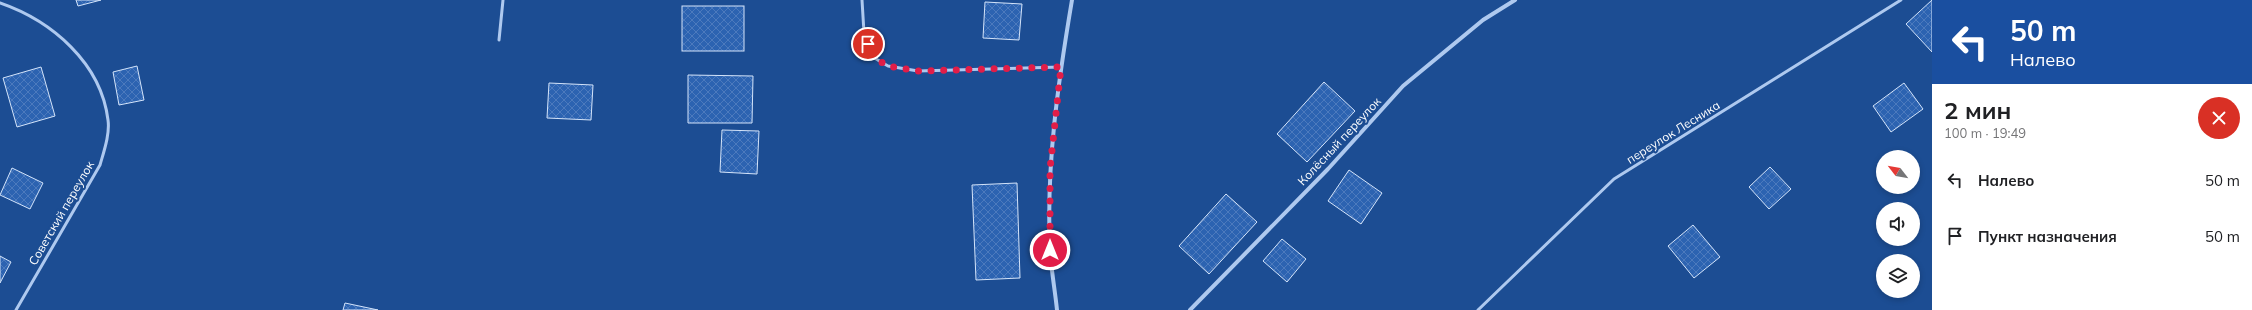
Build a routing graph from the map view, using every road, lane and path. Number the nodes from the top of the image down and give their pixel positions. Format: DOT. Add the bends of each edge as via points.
graph roads {
  1 [pos="503,0"];
  2 [pos="862,0"];
  3 [pos="1072,0"];
  4 [pos="1515,0"];
  5 [pos="1901,0"];
  6 [pos="0,3"];
  7 [pos="499,40"];
  8 [pos="1061,67"];
  9 [pos="16,310"];
  10 [pos="1057,310"];
  11 [pos="1190,310"];
  12 [pos="1478,310"];
  1 -- 7 [label="lane"];
  2 -- 8 [label="lane" via="864,33 871,56 888,66 918,71"];
  3 -- 8 [label="street"];
  4 -- 11 [label="street, Колёсный переулок" via="1483,20 1403,86 1328,169"];
  5 -- 12 [label="lane, переулок Лесника" via="1614,179"];
  6 -- 9 [label="lane, Советский переулок" via="25,11 55,32 72,48 88,67 101,90 108,121 100,165"];
  8 -- 10 [label="street" via="1050,169 1050,250"];
}
